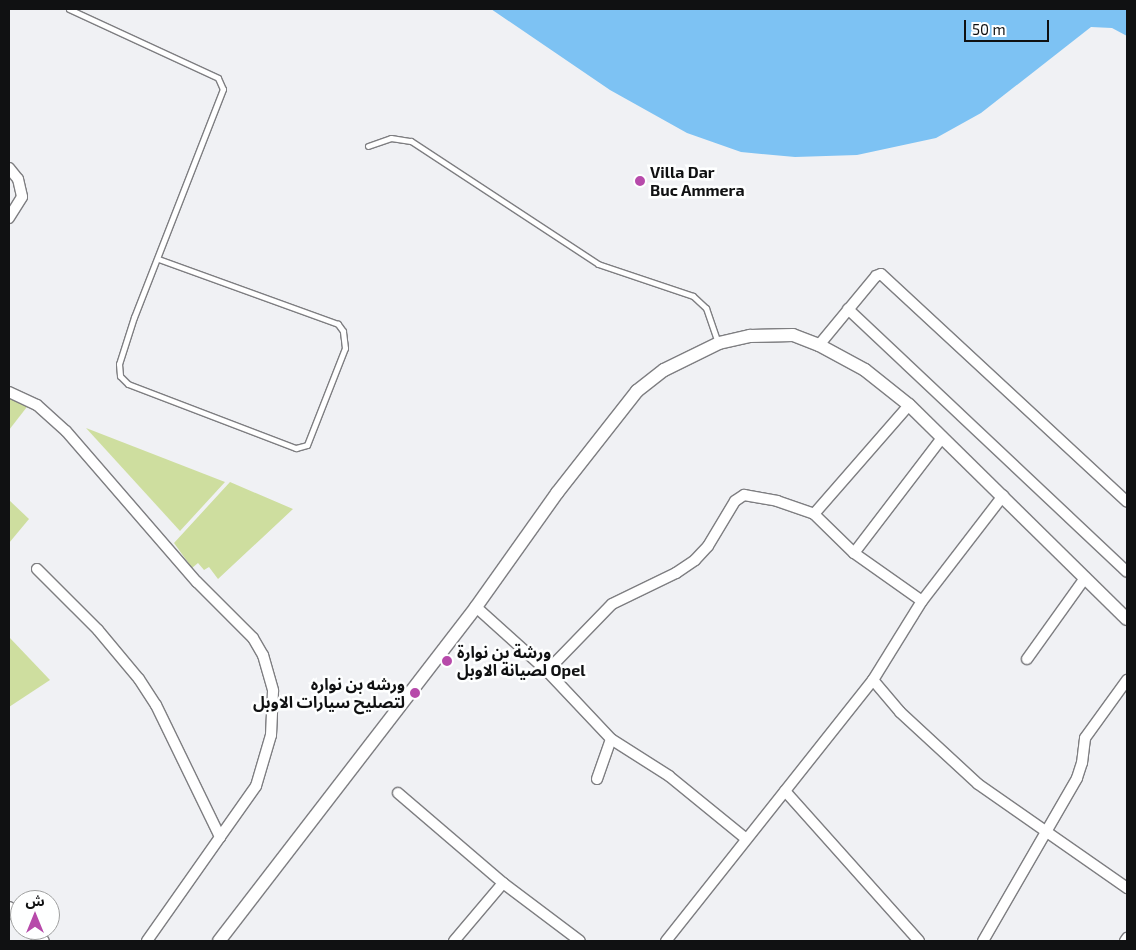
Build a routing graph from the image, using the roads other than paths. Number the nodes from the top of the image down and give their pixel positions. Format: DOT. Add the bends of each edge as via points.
graph roads {
  1 [pos="69,9"];
  2 [pos="368,146"];
  3 [pos="9,168"];
  4 [pos="9,218"];
  5 [pos="158,259"];
  6 [pos="848,309"];
  7 [pos="718,343"];
  8 [pos="820,345"];
  9 [pos="9,392"];
  10 [pos="909,405"];
  11 [pos="942,438"];
  12 [pos="1003,496"];
  13 [pos="1127,502"];
  14 [pos="814,514"];
  15 [pos="854,553"];
  16 [pos="37,569"];
  17 [pos="1127,572"];
  18 [pos="1085,578"];
  19 [pos="922,601"];
  20 [pos="476,607"];
  21 [pos="1127,619"];
  22 [pos="1027,659"];
  23 [pos="546,671"];
  24 [pos="873,680"];
  25 [pos="1127,680"];
  26 [pos="611,739"];
  27 [pos="597,779"];
  28 [pos="785,791"];
  29 [pos="398,793"];
  30 [pos="1048,832"];
  31 [pos="220,837"];
  32 [pos="745,838"];
  33 [pos="503,882"];
  34 [pos="1127,888"];
  35 [pos="1127,938"];
  36 [pos="147,941"];
  37 [pos="219,941"];
  38 [pos="454,941"];
  39 [pos="580,941"];
  40 [pos="666,941"];
  41 [pos="919,941"];
  42 [pos="983,941"];
  43 [pos="1124,941"];
  1 -- 5 [label="lane" via="170,54 222,83 222,94"];
  2 -- 7 [label="lane" via="391,138 411,141 598,264 693,296 706,308"];
  3 -- 4 [label="street" via="18,179 22,197"];
  5 -- 5 [label="lane" via="119,364 123,381 296,448 307,445 345,348 343,331 338,324"];
  6 -- 8 [label="street"];
  6 -- 13 [label="street" via="876,276 885,276"];
  6 -- 17 [label="street"];
  7 -- 8 [label="street" via="750,336 793,335"];
  7 -- 20 [label="street" via="664,370 637,391 557,493"];
  8 -- 10 [label="street" via="865,370"];
  9 -- 31 [label="street" via="38,405 66,430 197,582 253,638 263,655 273,691 271,735 256,786"];
  10 -- 11 [label="street"];
  10 -- 14 [label="street"];
  11 -- 12 [label="street"];
  11 -- 15 [label="street"];
  12 -- 18 [label="street"];
  12 -- 19 [label="street"];
  14 -- 15 [label="street"];
  14 -- 23 [label="street" via="759,497 739,498 695,560 676,573 612,604"];
  15 -- 19 [label="street"];
  16 -- 31 [label="street" via="98,630 139,679 156,705"];
  18 -- 21 [label="street"];
  18 -- 22 [label="street"];
  19 -- 24 [label="street"];
  20 -- 23 [label="street"];
  20 -- 37 [label="street"];
  23 -- 26 [label="street"];
  24 -- 28 [label="street"];
  24 -- 30 [label="street" via="937,748 978,784"];
  25 -- 30 [label="street" via="1085,738 1080,771"];
  26 -- 27 [label="street"];
  26 -- 32 [label="street" via="669,776"];
  28 -- 32 [label="street"];
  28 -- 41 [label="street"];
  29 -- 33 [label="street"];
  30 -- 34 [label="street"];
  30 -- 42 [label="street"];
  31 -- 36 [label="street"];
  32 -- 40 [label="street"];
  33 -- 38 [label="street"];
  33 -- 39 [label="street"];
  35 -- 43 [label="street"];
}
